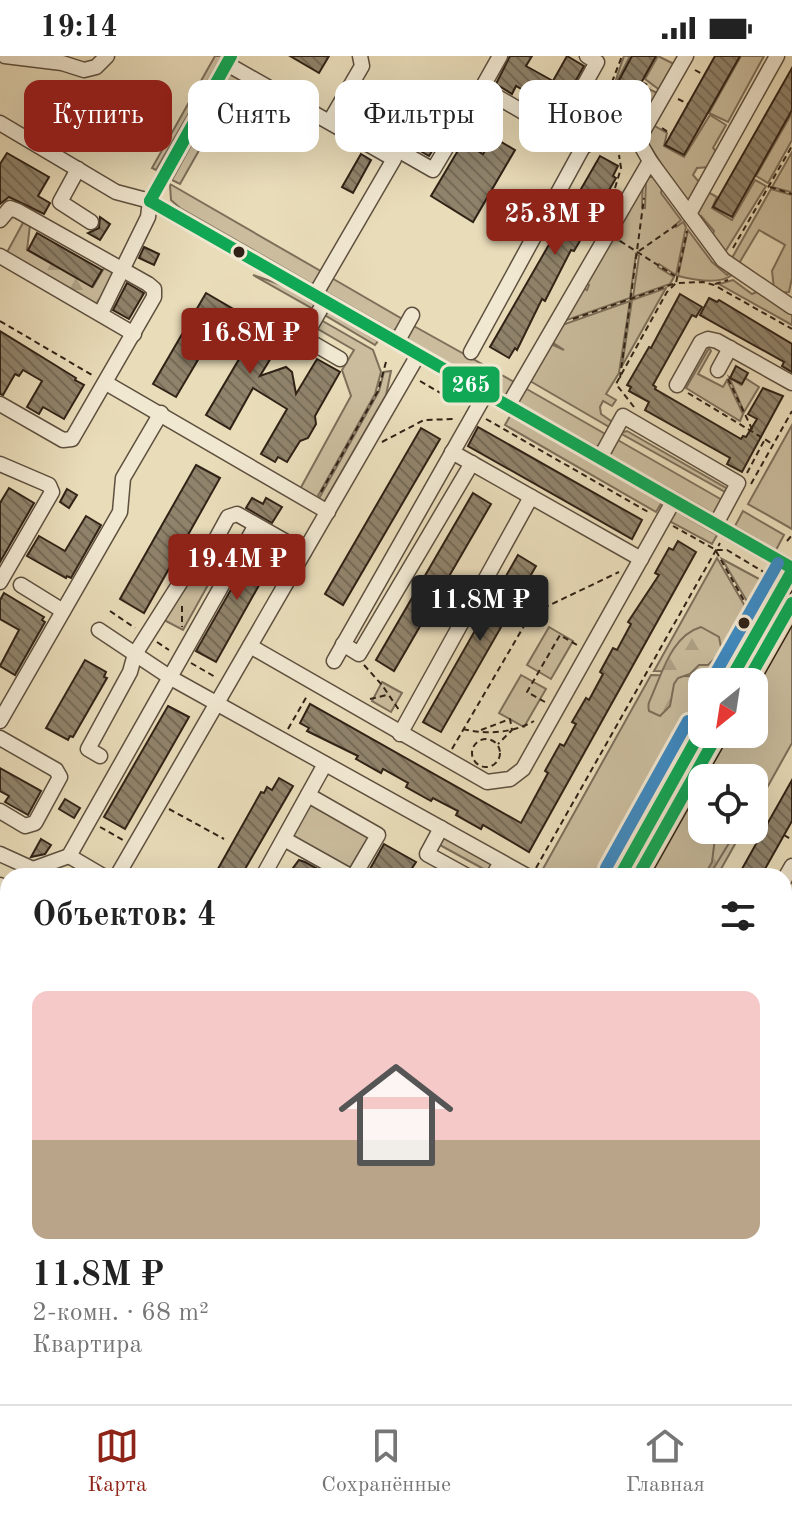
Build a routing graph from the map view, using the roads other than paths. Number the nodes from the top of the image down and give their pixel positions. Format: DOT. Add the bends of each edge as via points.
graph roads {
  1 [pos="5,56"];
  2 [pos="107,56"];
  3 [pos="360,56"];
  4 [pos="500,56"];
  5 [pos="587,56"];
  6 [pos="686,56"];
  7 [pos="777,56"];
  8 [pos="229,60"];
  9 [pos="486,80"];
  10 [pos="587,80"];
  11 [pos="651,117"];
  12 [pos="330,121"];
  13 [pos="0,123"];
  14 [pos="402,152"];
  15 [pos="444,152"];
  16 [pos="582,152"];
  17 [pos="646,152"];
  18 [pos="386,154"];
  19 [pos="650,161"];
  20 [pos="78,169"];
  21 [pos="150,201"];
  22 [pos="0,220"];
  23 [pos="686,221"];
  24 [pos="91,222"];
  25 [pos="0,256"];
  26 [pos="123,269"];
  27 [pos="320,298"];
  28 [pos="790,300"];
  29 [pos="101,313"];
  30 [pos="412,315"];
  31 [pos="134,334"];
  32 [pos="397,342"];
  33 [pos="730,348"];
  34 [pos="471,352"];
  35 [pos="418,355"];
  36 [pos="340,359"];
  37 [pos="719,368"];
  38 [pos="106,383"];
  39 [pos="792,383"];
  40 [pos="677,385"];
  41 [pos="486,393"];
  42 [pos="0,394"];
  43 [pos="0,404"];
  44 [pos="508,406"];
  45 [pos="161,413"];
  46 [pos="23,416"];
  47 [pos="452,452"];
  48 [pos="600,458"];
  49 [pos="472,463"];
  50 [pos="0,464"];
  51 [pos="531,497"];
  52 [pos="674,500"];
  53 [pos="328,512"];
  54 [pos="716,524"];
  55 [pos="256,525"];
  56 [pos="304,552"];
  57 [pos="639,561"];
  58 [pos="792,569"];
  59 [pos="0,582"];
  60 [pos="21,585"];
  61 [pos="792,606"];
  62 [pos="63,611"];
  63 [pos="99,630"];
  64 [pos="343,644"];
  65 [pos="250,646"];
  66 [pos="135,654"];
  67 [pos="334,661"];
  68 [pos="737,668"];
  69 [pos="757,668"];
  70 [pos="171,678"];
  71 [pos="216,703"];
  72 [pos="0,721"];
  73 [pos="400,734"];
  74 [pos="0,738"];
  75 [pos="691,748"];
  76 [pos="711,748"];
  77 [pos="100,756"];
  78 [pos="325,764"];
  79 [pos="308,795"];
  80 [pos="0,811"];
  81 [pos="441,828"];
  82 [pos="284,839"];
  83 [pos="0,854"];
  84 [pos="69,856"];
  85 [pos="501,862"];
  86 [pos="31,868"];
  87 [pos="36,868"];
  88 [pos="89,868"];
  89 [pos="122,868"];
  90 [pos="268,868"];
  91 [pos="337,868"];
  92 [pos="357,868"];
  93 [pos="445,868"];
  94 [pos="498,868"];
  95 [pos="513,868"];
  96 [pos="624,868"];
  97 [pos="644,868"];
  1 -- 2 [label="street" via="84,70"];
  3 -- 12 [label="street" via="362,66"];
  4 -- 9 [label="street"];
  5 -- 10 [label="street" via="597,62"];
  6 -- 11 [label="street"];
  7 -- 23 [label="street"];
  8 -- 12 [label="street"];
  8 -- 21 [label="street"];
  12 -- 18 [label="street"];
  13 -- 20 [label="street"];
  14 -- 15 [label="street" via="433,170"];
  16 -- 34 [label="street"];
  17 -- 19 [label="street"];
  18 -- 27 [label="street" via="394,159"];
  19 -- 23 [label="street"];
  19 -- 44 [label="street"];
  20 -- 21 [label="street" via="125,196"];
  20 -- 24 [label="street" via="60,202"];
  21 -- 26 [label="street" via="148,217"];
  21 -- 27 [label="street"];
  22 -- 26 [label="street" via="10,208 18,211"];
  23 -- 28 [label="street" via="738,272"];
  25 -- 29 [label="street"];
  26 -- 29 [label="street"];
  26 -- 31 [label="street" via="154,289"];
  27 -- 32 [label="street"];
  27 -- 36 [label="street" via="304,338"];
  29 -- 31 [label="street"];
  30 -- 32 [label="street"];
  31 -- 38 [label="street"];
  32 -- 35 [label="street"];
  33 -- 37 [label="street"];
  33 -- 39 [label="street"];
  33 -- 40 [label="street" via="708,339 701,342"];
  35 -- 41 [label="street"];
  35 -- 53 [label="street"];
  38 -- 45 [label="street"];
  38 -- 46 [label="street" via="69,441"];
  41 -- 44 [label="street"];
  41 -- 47 [label="street"];
  42 -- 46 [label="street"];
  43 -- 46 [label="street"];
  44 -- 48 [label="street"];
  45 -- 53 [label="street"];
  45 -- 62 [label="street" via="123,478 120,512"];
  47 -- 49 [label="street"];
  47 -- 64 [label="street"];
  48 -- 52 [label="street"];
  48 -- 54 [label="street" via="623,416 738,483"];
  49 -- 51 [label="street"];
  49 -- 64 [label="street" via="359,654"];
  50 -- 59 [label="street" via="49,485 52,492"];
  51 -- 57 [label="street"];
  51 -- 73 [label="street"];
  52 -- 54 [label="street"];
  52 -- 57 [label="street"];
  53 -- 56 [label="street"];
  54 -- 58 [label="street"];
  55 -- 56 [label="street"];
  55 -- 66 [label="street" via="237,514 228,517"];
  55 -- 70 [label="street"];
  56 -- 65 [label="street"];
  57 -- 73 [label="street" via="523,769 510,779 487,782"];
  58 -- 68 [label="main road"];
  60 -- 62 [label="street"];
  61 -- 69 [label="main road"];
  62 -- 72 [label="street"];
  63 -- 66 [label="street"];
  64 -- 67 [label="street"];
  65 -- 71 [label="street"];
  65 -- 73 [label="street"];
  66 -- 70 [label="street"];
  66 -- 77 [label="street" via="88,749"];
  70 -- 71 [label="street"];
  70 -- 84 [label="street"];
  71 -- 78 [label="street"];
  71 -- 89 [label="street"];
  74 -- 80 [label="street" via="60,777 35,823 25,826"];
  75 -- 96 [label="main road"];
  76 -- 97 [label="main road"];
  78 -- 79 [label="street"];
  78 -- 81 [label="street"];
  79 -- 82 [label="street"];
  79 -- 92 [label="street" via="378,835"];
  81 -- 85 [label="street"];
  81 -- 93 [label="street" via="427,854"];
  82 -- 90 [label="street"];
  82 -- 91 [label="street"];
  83 -- 86 [label="street"];
  84 -- 87 [label="street"];
  84 -- 88 [label="street"];
  85 -- 94 [label="street"];
  85 -- 95 [label="street"];
}
